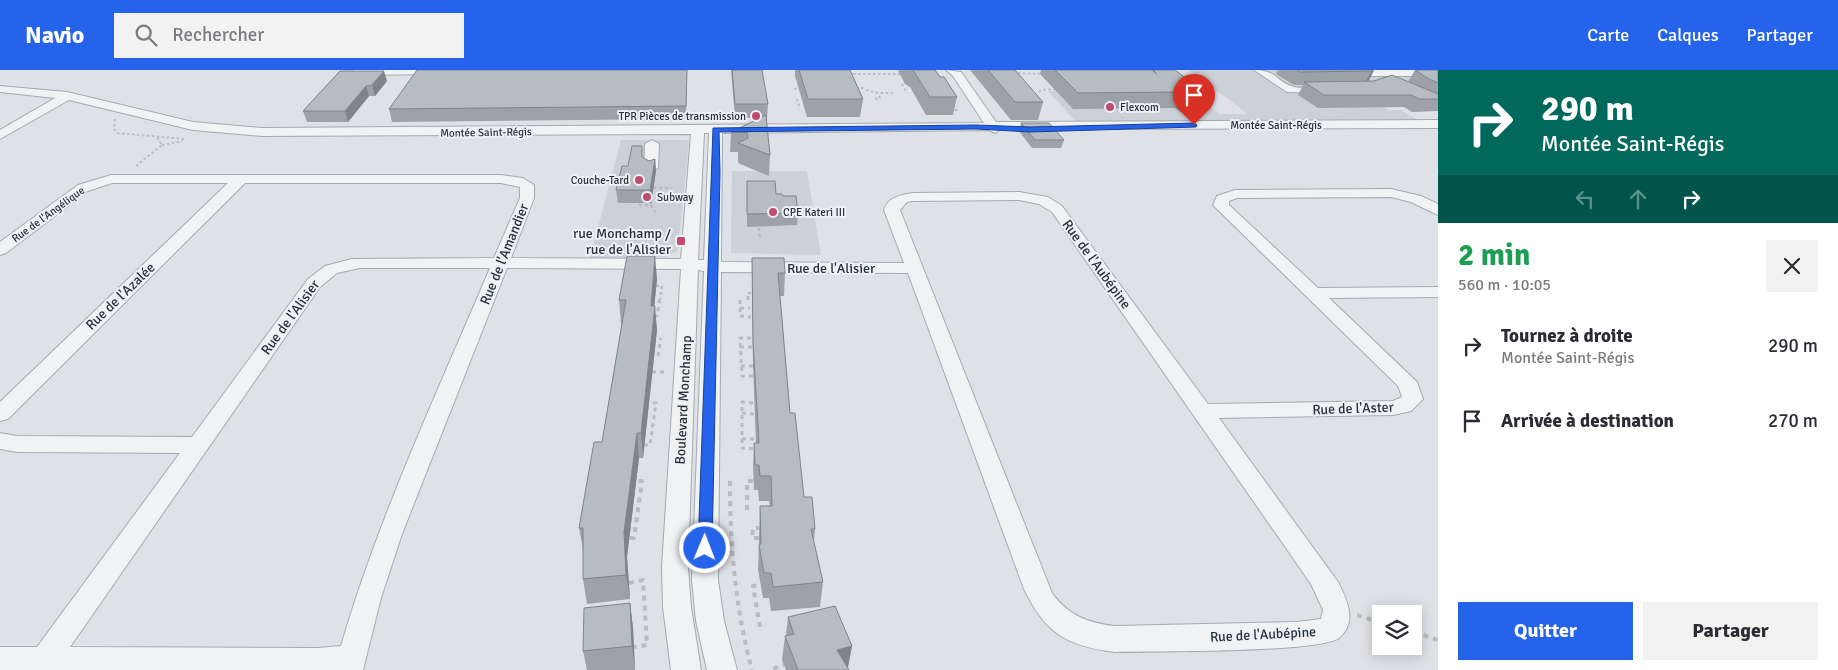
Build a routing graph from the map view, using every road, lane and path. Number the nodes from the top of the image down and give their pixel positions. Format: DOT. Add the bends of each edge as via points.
graph roads {
  1 [pos="1010,70"];
  2 [pos="1259,70"];
  3 [pos="1347,70"];
  4 [pos="1359,70"];
  5 [pos="456,71"];
  6 [pos="1438,71"];
  7 [pos="349,72"];
  8 [pos="885,73"];
  9 [pos="946,73"];
  10 [pos="1373,73"];
  11 [pos="840,74"];
  12 [pos="908,74"];
  13 [pos="1052,74"];
  14 [pos="902,84"];
  15 [pos="1053,86"];
  16 [pos="1062,86"];
  17 [pos="849,88"];
  18 [pos="1055,88"];
  19 [pos="0,89"];
  20 [pos="794,89"];
  21 [pos="809,89"];
  22 [pos="1338,89"];
  23 [pos="1039,92"];
  24 [pos="877,93"];
  25 [pos="893,93"];
  26 [pos="907,93"];
  27 [pos="67,96"];
  28 [pos="797,99"];
  29 [pos="875,99"];
  30 [pos="951,105"];
  31 [pos="799,106"];
  32 [pos="950,110"];
  33 [pos="954,110"];
  34 [pos="960,112"];
  35 [pos="1438,124"];
  36 [pos="976,127"];
  37 [pos="994,127"];
  38 [pos="698,130"];
  39 [pos="716,130"];
  40 [pos="0,135"];
  41 [pos="157,137"];
  42 [pos="189,140"];
  43 [pos="652,144"];
  44 [pos="162,145"];
  45 [pos="651,168"];
  46 [pos="131,169"];
  47 [pos="241,179"];
  48 [pos="98,182"];
  49 [pos="653,186"];
  50 [pos="672,188"];
  51 [pos="652,198"];
  52 [pos="639,205"];
  53 [pos="651,205"];
  54 [pos="1438,210"];
  55 [pos="656,214"];
  56 [pos="759,228"];
  57 [pos="760,239"];
  58 [pos="0,250"];
  59 [pos="500,263"];
  60 [pos="912,263"];
  61 [pos="705,264"];
  62 [pos="656,286"];
  63 [pos="1438,292"];
  64 [pos="752,293"];
  65 [pos="1313,294"];
  66 [pos="740,300"];
  67 [pos="748,300"];
  68 [pos="740,308"];
  69 [pos="750,308"];
  70 [pos="654,316"];
  71 [pos="751,317"];
  72 [pos="656,338"];
  73 [pos="661,338"];
  74 [pos="667,338"];
  75 [pos="751,338"];
  76 [pos="740,347"];
  77 [pos="752,347"];
  78 [pos="658,356"];
  79 [pos="741,366"];
  80 [pos="753,366"];
  81 [pos="652,372"];
  82 [pos="671,372"];
  83 [pos="753,376"];
  84 [pos="648,403"];
  85 [pos="753,403"];
  86 [pos="1203,411"];
  87 [pos="742,413"];
  88 [pos="0,414"];
  89 [pos="754,414"];
  90 [pos="742,439"];
  91 [pos="756,439"];
  92 [pos="0,442"];
  93 [pos="198,445"];
  94 [pos="644,445"];
  95 [pos="757,449"];
  96 [pos="636,481"];
  97 [pos="753,481"];
  98 [pos="747,488"];
  99 [pos="754,488"];
  100 [pos="730,500"];
  101 [pos="747,510"];
  102 [pos="766,519"];
  103 [pos="630,538"];
  104 [pos="759,538"];
  105 [pos="629,583"];
  106 [pos="761,585"];
  107 [pos="762,594"];
  108 [pos="754,595"];
  109 [pos="1357,616"];
  110 [pos="1372,620"];
  111 [pos="760,627"];
  112 [pos="1422,635"];
  113 [pos="1438,640"];
  114 [pos="634,647"];
  115 [pos="0,660"];
  116 [pos="44,660"];
  117 [pos="349,664"];
  118 [pos="784,665"];
  119 [pos="686,670"];
  120 [pos="722,670"];
  121 [pos="752,670"];
  122 [pos="776,670"];
  1 -- 13 [label="path" via="1013,73"];
  2 -- 22 [label="street" via="1290,90"];
  3 -- 10 [label="street" via="1374,85 1393,83"];
  4 -- 10 [label="street"];
  5 -- 7 [label="street"];
  6 -- 10 [label="street"];
  8 -- 11 [label="path"];
  8 -- 12 [label="path"];
  9 -- 37 [label="street" via="957,74"];
  14 -- 26 [label="path"];
  15 -- 16 [label="path"];
  17 -- 24 [label="path" via="876,90"];
  18 -- 23 [label="path"];
  19 -- 27 [label="street, Montée Saint-Régis"];
  20 -- 21 [label="path"];
  24 -- 25 [label="path"];
  24 -- 29 [label="path" via="880,98"];
  27 -- 38 [label="street, Montée Saint-Régis" via="174,123 246,132"];
  27 -- 40 [label="street"];
  28 -- 31 [label="path"];
  30 -- 33 [label="path"];
  32 -- 33 [label="path"];
  33 -- 34 [label="path"];
  33 -- 34 [label="path"];
  34 -- 36 [label="street"];
  35 -- 37 [label="street, Montée Saint-Régis" via="1113,126 1080,122"];
  36 -- 37 [label="street, Montée Saint-Régis"];
  36 -- 39 [label="street, Montée Saint-Régis"];
  38 -- 39 [label="street, Montée Saint-Régis"];
  38 -- 61 [label="street, Boulevard Monchamp"];
  39 -- 61 [label="street, Boulevard Monchamp"];
  41 -- 44 [label="path"];
  42 -- 44 [label="path"];
  43 -- 45 [label="street"];
  44 -- 46 [label="path"];
  47 -- 48 [label="street, Rue de l'Amandier" via="120,178"];
  47 -- 59 [label="street, Rue de l'Amandier" via="501,179 524,182 528,188 527,198"];
  47 -- 88 [label="street, Rue de l'Azalée"];
  48 -- 58 [label="street, Rue de l'Angélique" via="76,193"];
  49 -- 50 [label="path"];
  51 -- 53 [label="path"];
  52 -- 53 [label="path"];
  53 -- 55 [label="path"];
  54 -- 65 [label="street, Rue de l'Aster" via="1409,197 1384,193 1235,194 1222,199 1221,205"];
  56 -- 57 [label="path"];
  59 -- 61 [label="street, Rue de l'Alisier"];
  59 -- 93 [label="street, Rue de l'Alisier" via="356,263 326,272 314,283"];
  59 -- 117 [label="street, Rue de l'Amandier" via="390,534"];
  60 -- 61 [label="street, Rue de l'Alisier"];
  60 -- 86 [label="street, Rue de l'Aubépine" via="892,210 902,199 1019,196 1049,203 1057,209"];
  60 -- 86 [label="street, Rue de l'Aubépine" via="1041,599 1053,616 1073,631 1115,639 1288,636 1316,634 1334,624 1337,610 1329,590"];
  61 -- 119 [label="street, Boulevard Monchamp" via="676,567 677,607"];
  61 -- 120 [label="street, Boulevard Monchamp" via="705,580 710,621"];
  62 -- 70 [label="path" via="662,286 657,316"];
  63 -- 65 [label="street"];
  64 -- 67 [label="path" via="748,293"];
  65 -- 86 [label="street, Rue de l'Aster" via="1405,381 1413,400 1393,408"];
  66 -- 68 [label="path"];
  68 -- 69 [label="path"];
  68 -- 71 [label="path" via="740,316"];
  72 -- 73 [label="path"];
  73 -- 74 [label="path"];
  73 -- 78 [label="path"];
  75 -- 76 [label="path" via="740,338"];
  76 -- 77 [label="path"];
  76 -- 79 [label="path"];
  79 -- 80 [label="path"];
  79 -- 83 [label="path" via="742,376"];
  81 -- 82 [label="path"];
  84 -- 94 [label="path" via="656,403 650,445"];
  85 -- 87 [label="path" via="742,402"];
  87 -- 89 [label="path"];
  87 -- 90 [label="path"];
  90 -- 91 [label="path"];
  90 -- 95 [label="path" via="742,448"];
  92 -- 93 [label="street"];
  93 -- 116 [label="street, Rue de l'Alisier"];
  96 -- 103 [label="path" via="642,481 634,538"];
  97 -- 98 [label="path" via="747,481"];
  98 -- 99 [label="path"];
  98 -- 101 [label="path"];
  100 -- 121 [label="path" via="734,592"];
  102 -- 104 [label="path" via="767,528 753,528 752,538"];
  105 -- 114 [label="path" via="643,580 647,645"];
  106 -- 108 [label="path" via="752,586"];
  107 -- 108 [label="path"];
  108 -- 111 [label="path"];
  109 -- 110 [label="path"];
  112 -- 113 [label="path"];
  115 -- 116 [label="street"];
  116 -- 117 [label="street" via="318,661"];
  118 -- 122 [label="path"];
}
